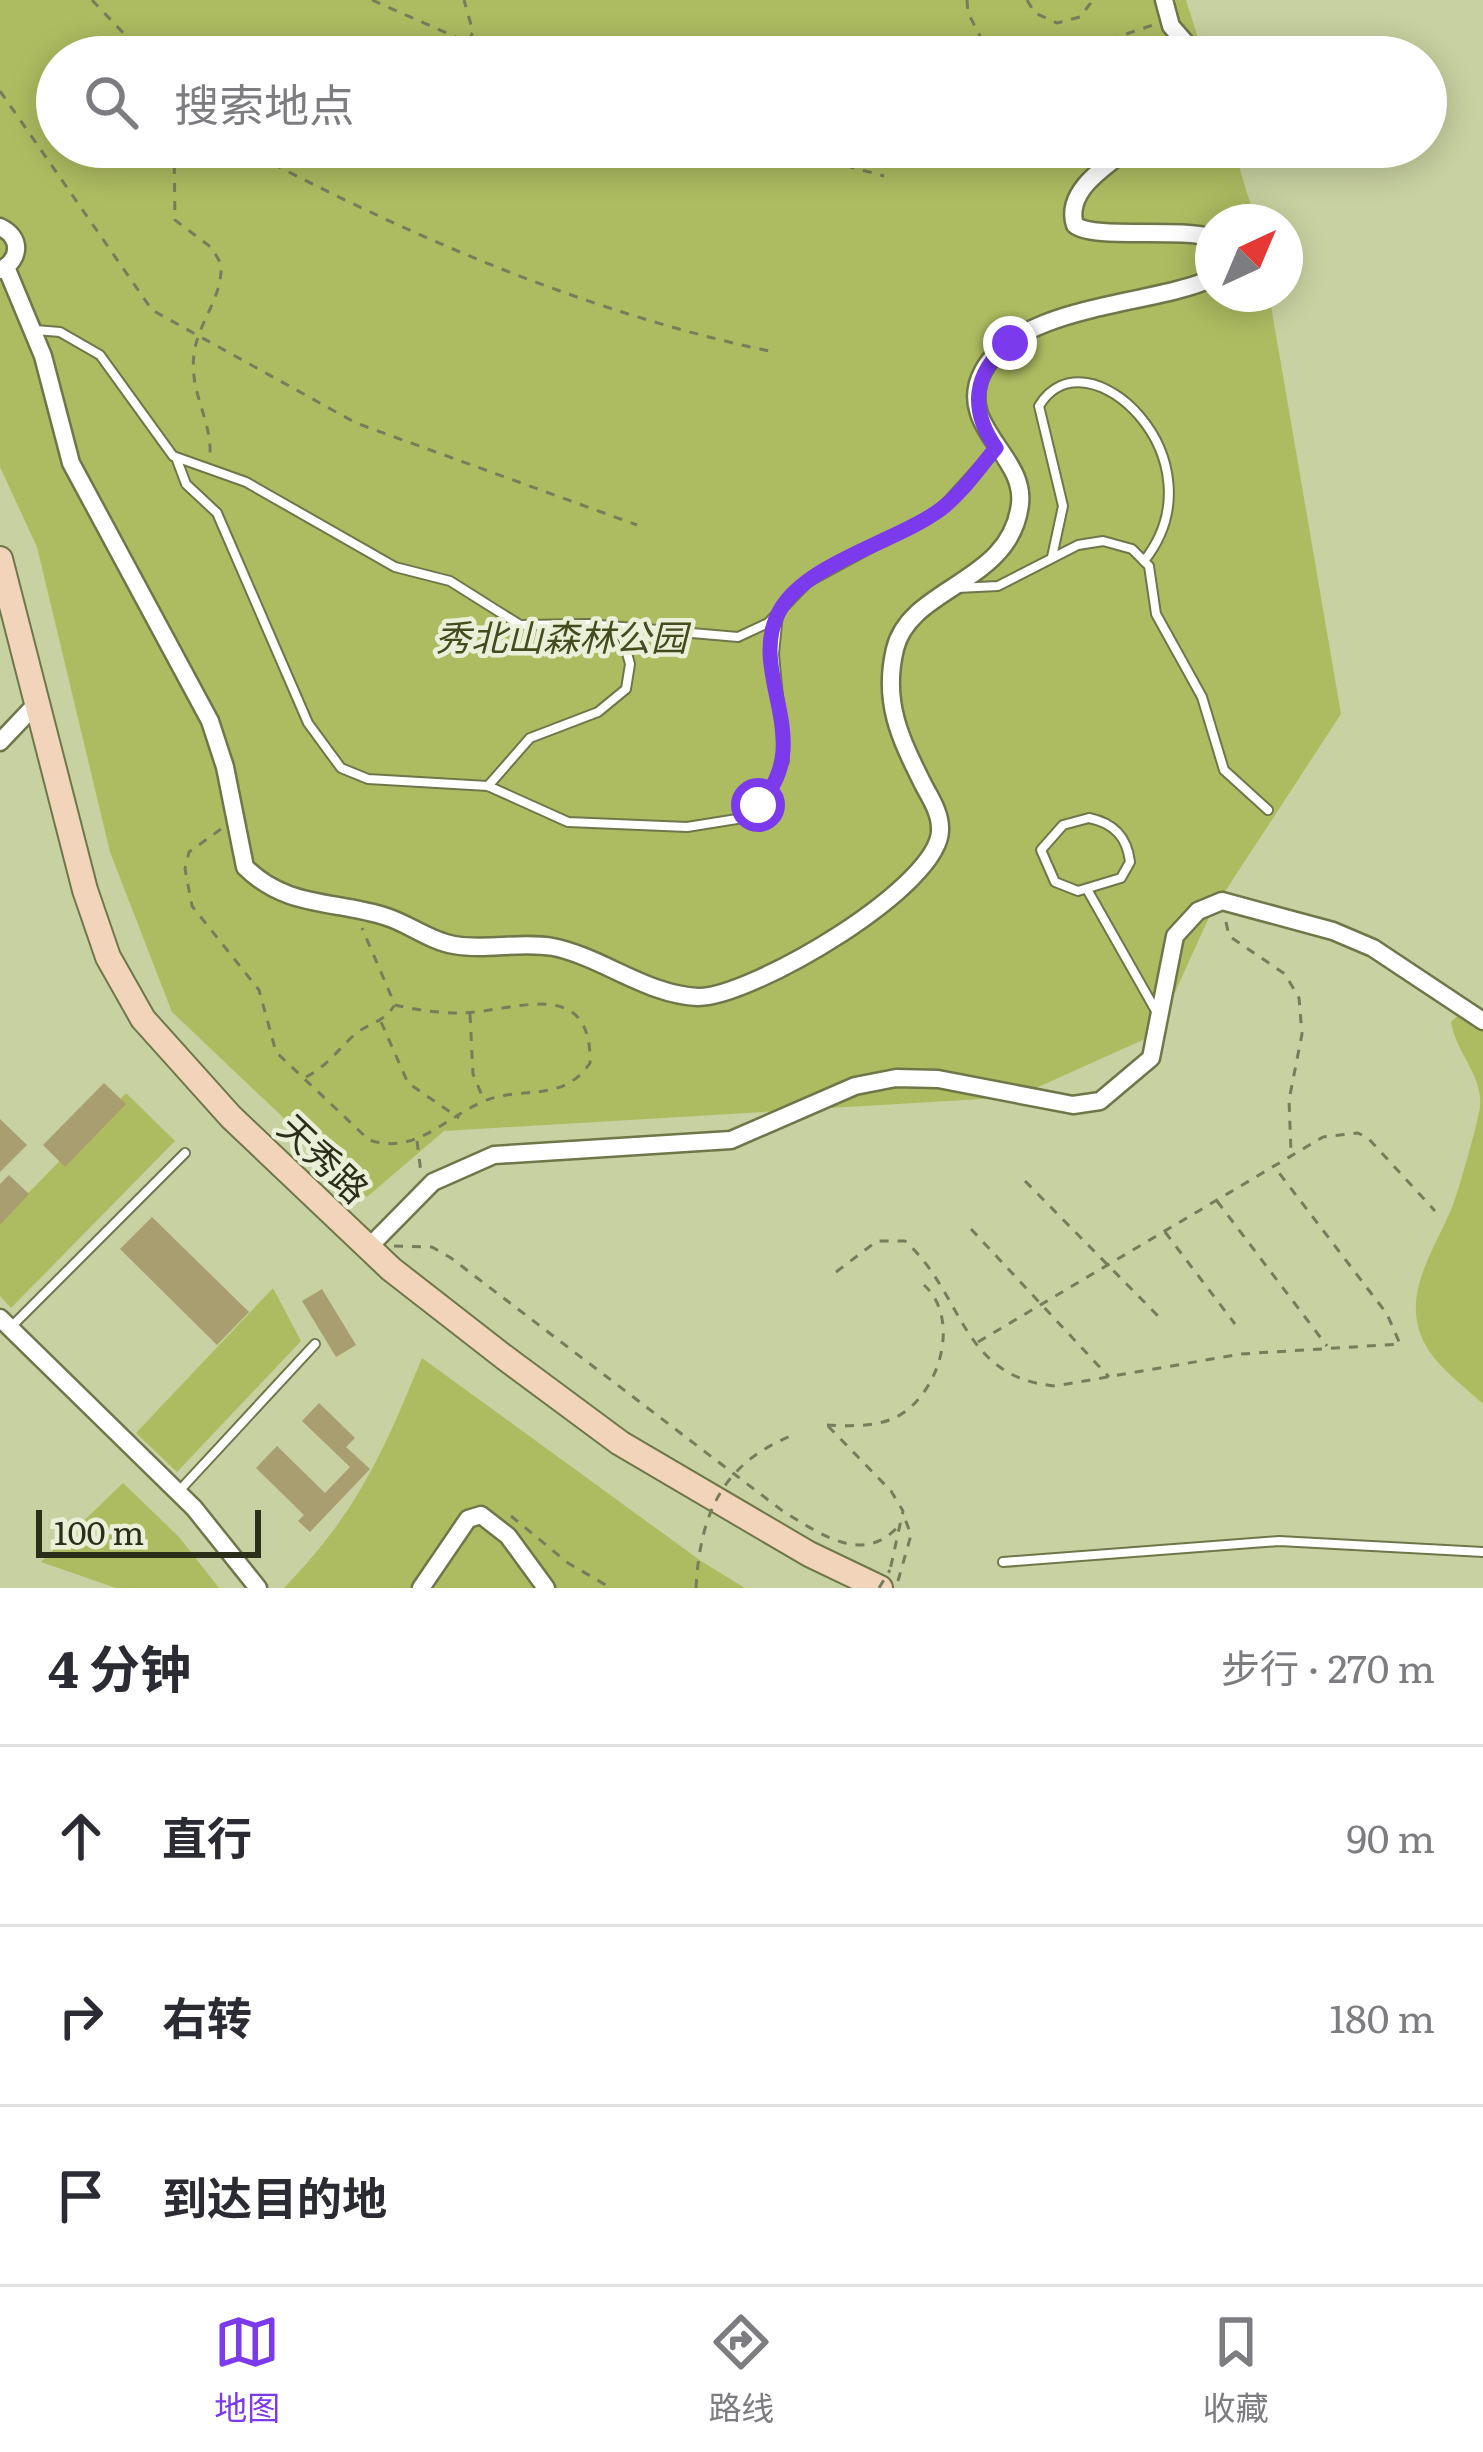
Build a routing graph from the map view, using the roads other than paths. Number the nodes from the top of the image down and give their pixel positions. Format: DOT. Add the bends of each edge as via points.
graph roads {
  1 [pos="1164,0"];
  2 [pos="1181,36"];
  3 [pos="1107,168"];
  4 [pos="0,227"];
  5 [pos="1195,235"];
  6 [pos="3,268"];
  7 [pos="1195,283"];
  8 [pos="34,330"];
  9 [pos="996,448"];
  10 [pos="177,458"];
  11 [pos="0,559"];
  12 [pos="1052,559"];
  13 [pos="1144,561"];
  14 [pos="956,588"];
  15 [pos="778,612"];
  16 [pos="620,628"];
  17 [pos="39,701"];
  18 [pos="0,742"];
  19 [pos="488,786"];
  20 [pos="1268,810"];
  21 [pos="1088,891"];
  22 [pos="1160,1018"];
  23 [pos="1483,1021"];
  24 [pos="185,1153"];
  25 [pos="368,1248"];
  26 [pos="5,1323"];
  27 [pos="315,1344"];
  28 [pos="178,1492"];
  29 [pos="1483,1552"];
  30 [pos="1003,1562"];
  31 [pos="883,1582"];
  32 [pos="258,1588"];
  33 [pos="421,1588"];
  34 [pos="546,1588"];
  1 -- 2 [label="street"];
  3 -- 5 [label="street" via="1081,191 1076,225 1095,233"];
  4 -- 6 [label="street" via="17,245"];
  6 -- 8 [label="street"];
  7 -- 9 [label="street" via="1010,343 982,373 977,394"];
  8 -- 10 [label="lane" via="60,332 100,355"];
  8 -- 14 [label="street" via="71,463 199,697 225,767 238,855 261,881 298,902 385,916 451,945 556,948 695,997 763,978 900,890 935,852 940,826 893,724 892,664 904,629"];
  9 -- 14 [label="street" via="1017,477 1020,509 1003,552"];
  9 -- 15 [label="lane" via="939,511 821,574"];
  10 -- 16 [label="lane" via="247,482 395,567 450,580 520,625"];
  10 -- 19 [label="lane" via="186,484 217,513 289,689 341,768 406,784"];
  11 -- 17 [label="main road, 天秀路"];
  12 -- 13 [label="lane" via="1103,541"];
  12 -- 13 [label="lane" via="1063,506 1038,415 1053,390 1078,385 1120,395 1153,431 1164,457 1166,528"];
  12 -- 14 [label="lane" via="998,586"];
  13 -- 20 [label="lane" via="1156,614 1202,697 1224,770"];
  15 -- 16 [label="lane" via="738,637"];
  15 -- 19 [label="lane" via="773,654 784,761 776,785 750,812 701,826 580,823"];
  16 -- 19 [label="lane" via="630,664 626,689 598,712 530,738"];
  17 -- 18 [label="street"];
  17 -- 25 [label="main road, 天秀路" via="85,890 143,1019"];
  21 -- 21 [label="lane" via="1121,878 1130,862 1122,836 1089,818 1063,825 1042,850 1055,882"];
  21 -- 22 [label="lane"];
  22 -- 23 [label="street" via="1175,936 1198,911 1226,902 1373,948"];
  22 -- 25 [label="street" via="1144,1068 1088,1105 938,1079 876,1080 731,1140 494,1155 423,1191"];
  24 -- 26 [label="lane"];
  25 -- 31 [label="main road, 天秀路" via="620,1443 809,1554"];
  26 -- 28 [label="street"];
  27 -- 28 [label="lane"];
  28 -- 32 [label="street"];
  29 -- 30 [label="lane" via="1279,1541"];
  33 -- 34 [label="street" via="468,1519 484,1516"];
}
